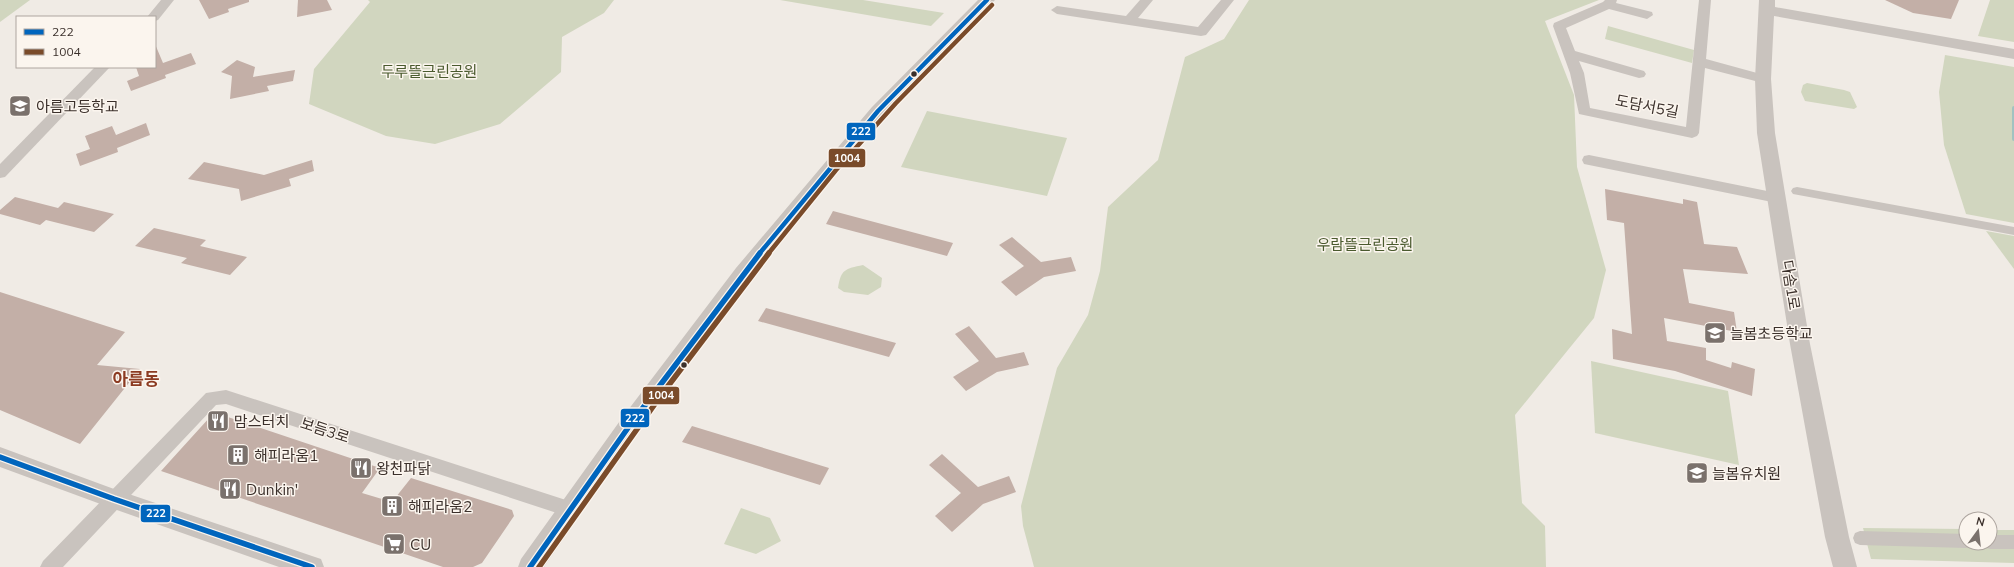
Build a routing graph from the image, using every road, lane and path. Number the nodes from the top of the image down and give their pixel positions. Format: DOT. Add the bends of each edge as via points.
graph roads {
  1 [pos="168,0"];
  2 [pos="987,0"];
  3 [pos="1066,0"];
  4 [pos="1147,0"];
  5 [pos="1228,0"];
  6 [pos="1705,0"];
  7 [pos="1610,2"];
  8 [pos="1767,5"];
  9 [pos="1647,15"];
  10 [pos="153,16"];
  11 [pos="1129,21"];
  12 [pos="2006,52"];
  13 [pos="1570,54"];
  14 [pos="1699,62"];
  15 [pos="102,68"];
  16 [pos="1639,74"];
  17 [pos="1763,79"];
  18 [pos="1589,160"];
  19 [pos="0,173"];
  20 [pos="1797,191"];
  21 [pos="1777,198"];
  22 [pos="2014,231"];
  23 [pos="0,457"];
  24 [pos="114,499"];
  25 [pos="572,510"];
  26 [pos="1860,538"];
  27 [pos="1958,541"];
  28 [pos="1998,542"];
  29 [pos="2014,542"];
  30 [pos="50,567"];
  31 [pos="312,567"];
  32 [pos="530,567"];
  33 [pos="1845,567"];
  1 -- 10 [label="street"];
  2 -- 25 [label="street" via="878,111 743,273 630,425"];
  3 -- 11 [label="street" via="1057,10"];
  4 -- 11 [label="street"];
  5 -- 11 [label="street" via="1201,32"];
  6 -- 14 [label="street, 도담서5길"];
  7 -- 9 [label="street, 도담서5길"];
  7 -- 13 [label="street, 도담서5길" via="1559,26"];
  8 -- 12 [label="street"];
  8 -- 17 [label="street, 다솜1로"];
  13 -- 14 [label="street, 도담서5길" via="1577,73 1584,111 1692,133"];
  13 -- 16 [label="street, 도담서5길"];
  14 -- 17 [label="street"];
  15 -- 19 [label="street"];
  17 -- 21 [label="street, 다솜1로" via="1766,133"];
  18 -- 21 [label="street"];
  20 -- 22 [label="street"];
  21 -- 33 [label="street, 다솜1로" via="1800,344"];
  23 -- 24 [label="street"];
  24 -- 25 [label="street, 보듬3로" via="212,398 226,397"];
  24 -- 30 [label="street, 보듬3로"];
  24 -- 31 [label="street"];
  25 -- 32 [label="street"];
  26 -- 27 [label="street"];
  28 -- 29 [label="street"];
}
